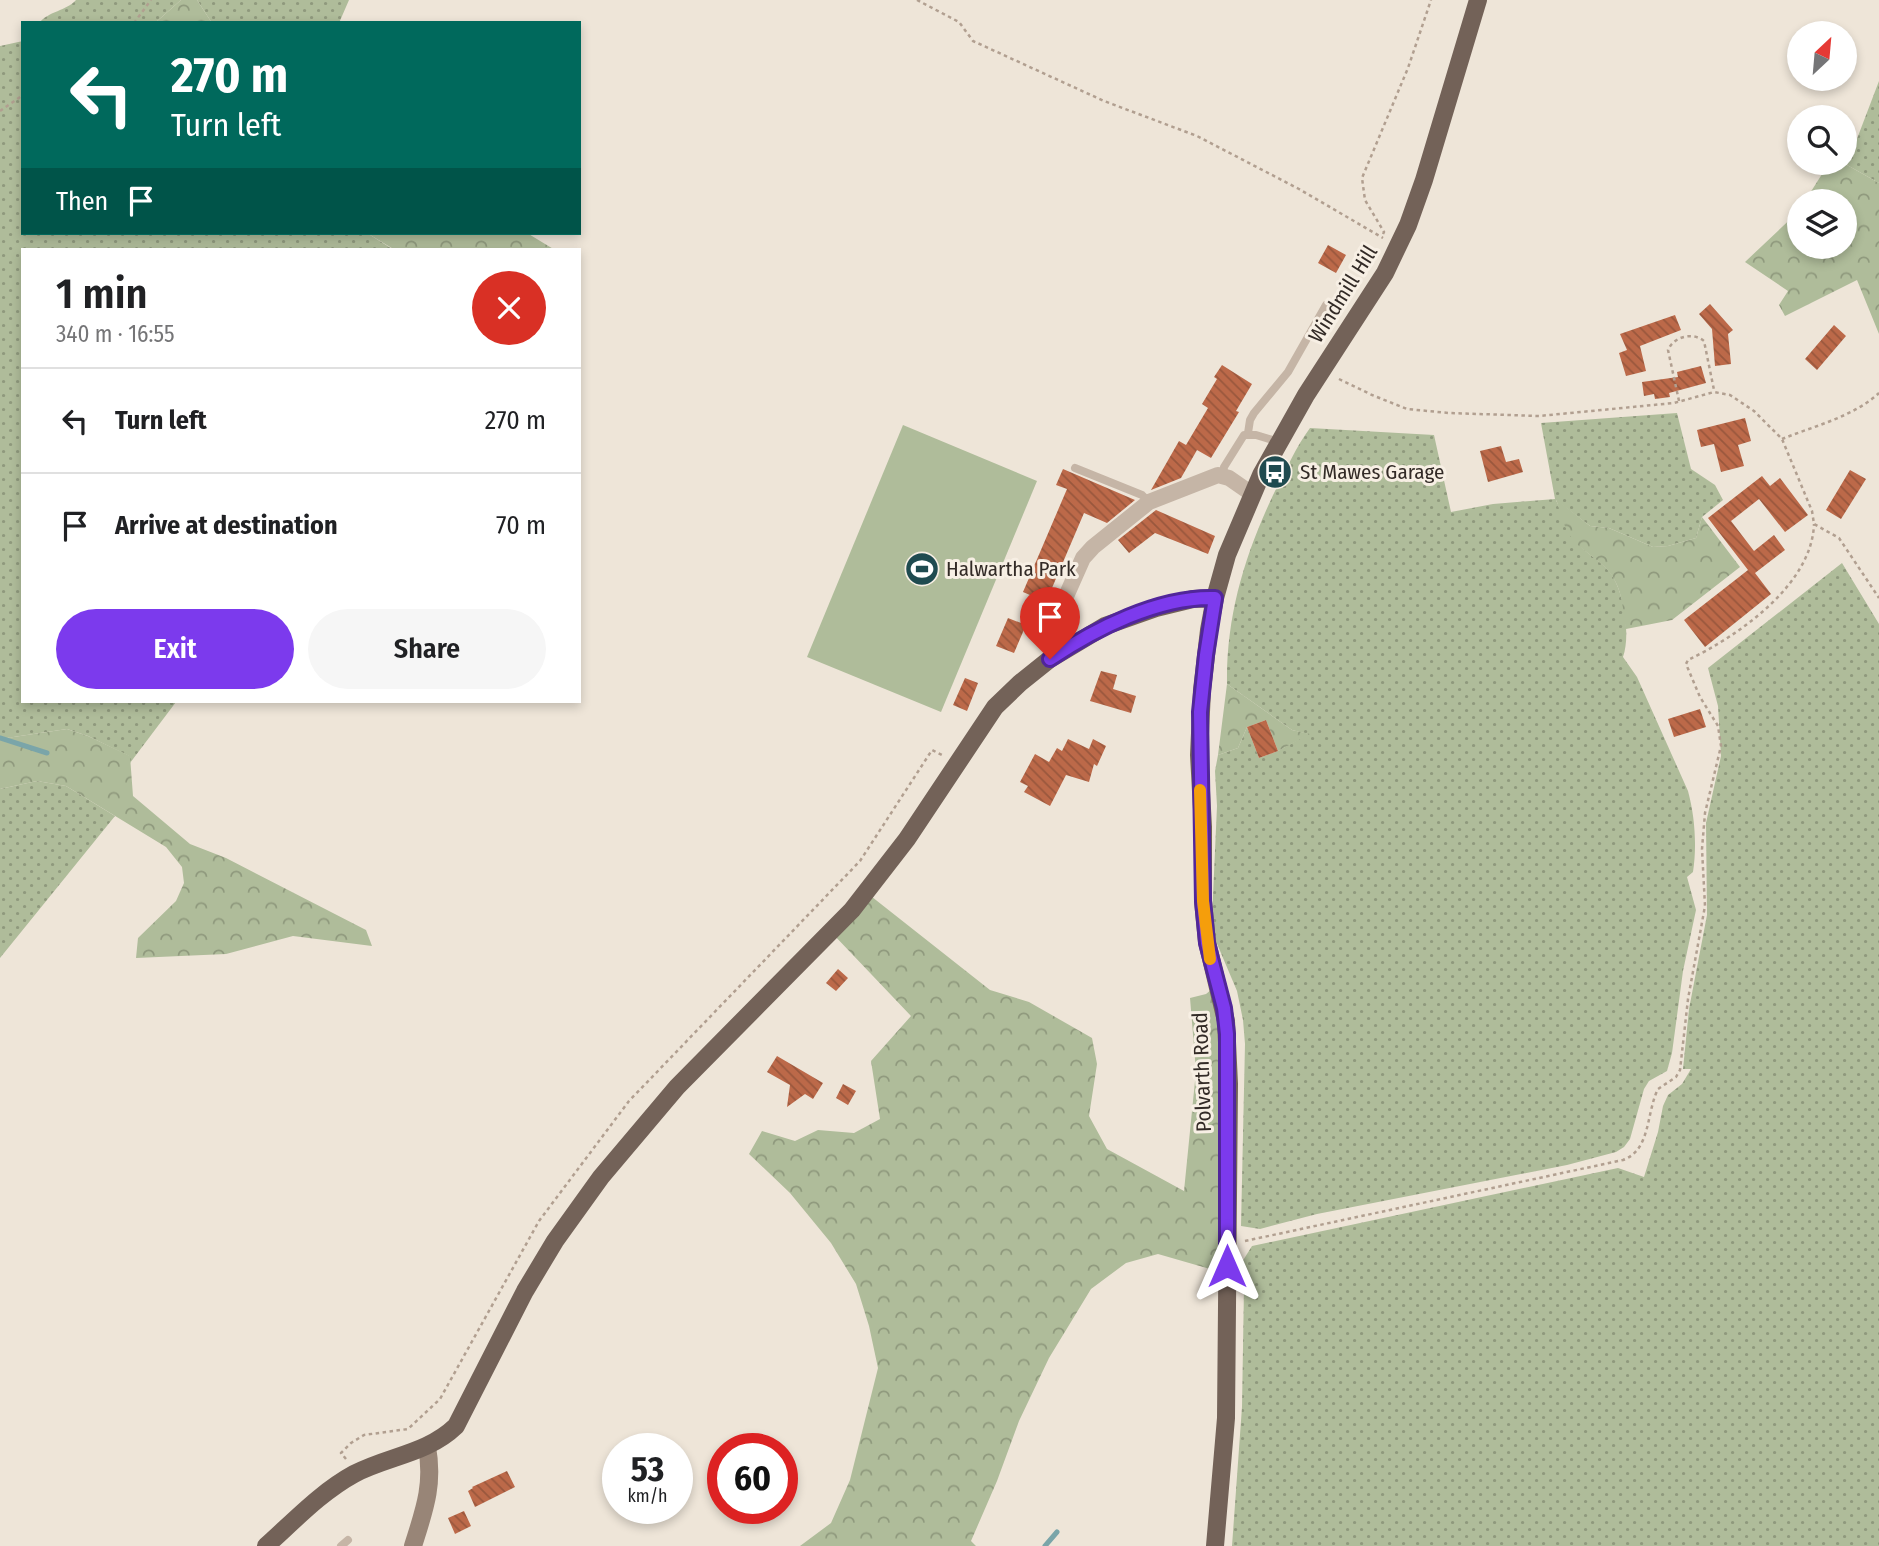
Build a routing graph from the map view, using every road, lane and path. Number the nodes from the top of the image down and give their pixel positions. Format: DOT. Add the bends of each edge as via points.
graph roads {
  1 [pos="151,0"];
  2 [pos="917,0"];
  3 [pos="1431,0"];
  4 [pos="1478,0"];
  5 [pos="135,21"];
  6 [pos="21,96"];
  7 [pos="0,111"];
  8 [pos="1382,237"];
  9 [pos="1399,246"];
  10 [pos="1326,304"];
  11 [pos="1322,370"];
  12 [pos="1714,392"];
  13 [pos="1879,393"];
  14 [pos="1679,401"];
  15 [pos="1248,433"];
  16 [pos="1783,439"];
  17 [pos="1279,442"];
  18 [pos="1075,468"];
  19 [pos="1223,475"];
  20 [pos="1252,494"];
  21 [pos="1149,502"];
  22 [pos="1814,524"];
  23 [pos="1215,598"];
  24 [pos="1879,598"];
  25 [pos="1056,618"];
  26 [pos="1227,1242"];
  27 [pos="426,1447"];
  28 [pos="266,1546"];
  29 [pos="413,1546"];
  30 [pos="1215,1546"];
  1 -- 5 [label="path"];
  2 -- 8 [label="path" via="959,22 973,41 1104,101 1197,136"];
  3 -- 8 [label="path" via="1363,178 1365,200 1384,232"];
  4 -- 9 [label="main road, Windmill Hill" via="1416,205"];
  6 -- 7 [label="path"];
  8 -- 9 [label="path"];
  9 -- 11 [label="main road, Windmill Hill"];
  10 -- 15 [label="lane" via="1288,372 1250,419"];
  11 -- 14 [label="path" via="1389,403 1424,411 1539,416"];
  11 -- 17 [label="main road, Windmill Hill"];
  12 -- 14 [label="path"];
  12 -- 14 [label="path" via="1704,341 1689,335 1669,346"];
  12 -- 16 [label="path" via="1730,395 1754,411"];
  13 -- 16 [label="path" via="1852,412"];
  15 -- 17 [label="lane"];
  15 -- 19 [label="lane"];
  16 -- 22 [label="path"];
  17 -- 20 [label="main road, Windmill Hill"];
  18 -- 21 [label="lane"];
  19 -- 20 [label="street"];
  19 -- 21 [label="street"];
  20 -- 23 [label="main road, Windmill Hill"];
  21 -- 25 [label="street" via="1088,552"];
  22 -- 24 [label="path" via="1839,538"];
  22 -- 26 [label="path" via="1809,553 1778,599 1686,664 1718,726 1721,746 1705,813 1705,906 1680,1070 1658,1089 1638,1150 1623,1160"];
  23 -- 26 [label="main road, Polvarth Road" via="1202,690 1199,755 1204,922 1227,1034"];
  23 -- 27 [label="main road" via="1156,608 1105,626 1050,659 995,707 907,839 852,910 677,1087 601,1177 525,1291 462,1417 449,1433"];
  26 -- 30 [label="main road, Polvarth Road" via="1226,1418"];
  27 -- 28 [label="main road" via="345,1479"];
  27 -- 29 [label="street" via="430,1480"];
}
